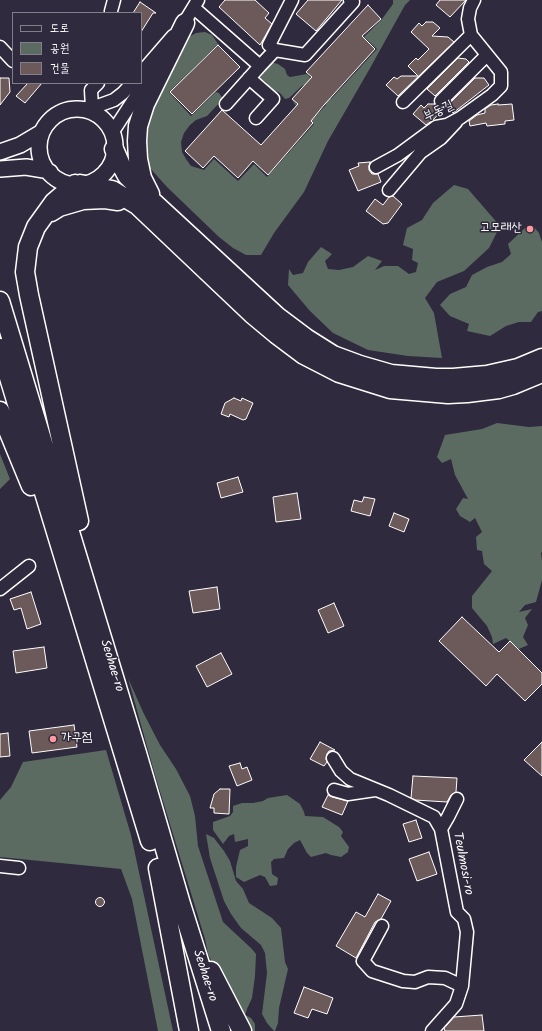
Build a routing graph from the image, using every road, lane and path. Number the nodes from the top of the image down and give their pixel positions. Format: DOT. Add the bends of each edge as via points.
graph roads {
  1 [pos="114,0"];
  2 [pos="292,0"];
  3 [pos="350,0"];
  4 [pos="474,0"];
  5 [pos="192,10"];
  6 [pos="111,12"];
  7 [pos="472,35"];
  8 [pos="0,47"];
  9 [pos="275,50"];
  10 [pos="487,54"];
  11 [pos="12,60"];
  12 [pos="260,66"];
  13 [pos="142,72"];
  14 [pos="249,78"];
  15 [pos="97,84"];
  16 [pos="131,84"];
  17 [pos="442,101"];
  18 [pos="403,102"];
  19 [pos="226,104"];
  20 [pos="87,109"];
  21 [pos="256,118"];
  22 [pos="460,118"];
  23 [pos="42,132"];
  24 [pos="113,141"];
  25 [pos="0,152"];
  26 [pos="376,167"];
  27 [pos="0,169"];
  28 [pos="50,172"];
  29 [pos="78,184"];
  30 [pos="389,190"];
  31 [pos="154,211"];
  32 [pos="36,227"];
  33 [pos="0,301"];
  34 [pos="1,353"];
  35 [pos="542,358"];
  36 [pos="542,373"];
  37 [pos="0,411"];
  38 [pos="29,566"];
  39 [pos="0,589"];
  40 [pos="84,623"];
  41 [pos="112,668"];
  42 [pos="333,758"];
  43 [pos="334,790"];
  44 [pos="375,790"];
  45 [pos="457,799"];
  46 [pos="441,829"];
  47 [pos="0,866"];
  48 [pos="20,868"];
  49 [pos="158,868"];
  50 [pos="187,925"];
  51 [pos="382,926"];
  52 [pos="462,986"];
  53 [pos="189,1031"];
  54 [pos="208,1031"];
  55 [pos="221,1031"];
  56 [pos="242,1031"];
  57 [pos="432,1031"];
  1 -- 6 [label="street"];
  2 -- 9 [label="street" via="269,45"];
  3 -- 9 [label="street" via="353,2 305,55"];
  4 -- 7 [label="street, 부동길" via="468,19"];
  5 -- 12 [label="street"];
  5 -- 13 [label="street"];
  5 -- 24 [label="street"];
  5 -- 31 [label="highway" via="140,116 137,134 138,159"];
  7 -- 10 [label="street, 부동길"];
  7 -- 18 [label="street, 부동길"];
  8 -- 11 [label="street"];
  9 -- 12 [label="street"];
  10 -- 17 [label="street, 부동길"];
  10 -- 22 [label="street, 부동길" via="501,72 501,86"];
  12 -- 14 [label="street"];
  14 -- 19 [label="street"];
  14 -- 21 [label="street" via="273,99"];
  15 -- 20 [label="street" via="91,90"];
  16 -- 20 [label="street" via="114,100"];
  20 -- 23 [label="main road" via="60,113"];
  20 -- 24 [label="main road" via="108,126"];
  22 -- 26 [label="street, 부동길" via="436,127 398,155"];
  22 -- 30 [label="street" via="441,138 421,152"];
  23 -- 25 [label="main road" via="20,145"];
  23 -- 28 [label="main road" via="40,152 42,162"];
  24 -- 29 [label="main road" via="112,160 104,173 95,180"];
  24 -- 31 [label="highway" via="121,165"];
  27 -- 28 [label="main road" via="26,167"];
  28 -- 29 [label="main road" via="61,181"];
  29 -- 31 [label="highway" via="116,192 137,205"];
  29 -- 32 [label="highway" via="54,202"];
  31 -- 32 [label="highway" via="105,199 83,200 70,202 55,209"];
  31 -- 35 [label="highway" via="278,317 318,346 346,360 391,374 436,378 470,377 503,372"];
  31 -- 36 [label="highway" via="252,314 304,355 339,373 390,389 448,394 498,389"];
  32 -- 41 [label="highway" via="27,252 27,288"];
  33 -- 41 [label="highway, Seohae-ro"];
  34 -- 40 [label="highway, Seohae-ro"];
  37 -- 40 [label="highway" via="41,509"];
  38 -- 39 [label="street"];
  40 -- 49 [label="highway, Seohae-ro"];
  41 -- 50 [label="highway, Seohae-ro"];
  42 -- 44 [label="street, Teulmosi-ro" via="350,779"];
  43 -- 44 [label="street" via="348,794"];
  44 -- 46 [label="street, Teulmosi-ro" via="434,817"];
  45 -- 46 [label="street"];
  46 -- 52 [label="street, Teulmosi-ro" via="457,912 464,920 467,932"];
  47 -- 48 [label="street"];
  49 -- 53 [label="highway"];
  49 -- 54 [label="highway, Seohae-ro"];
  50 -- 55 [label="highway, Seohae-ro"];
  50 -- 56 [label="highway"];
  51 -- 52 [label="street" via="363,961 372,971 403,981 415,982 428,977 445,978"];
  52 -- 57 [label="street, Teulmosi-ro" via="456,1004"];
}
